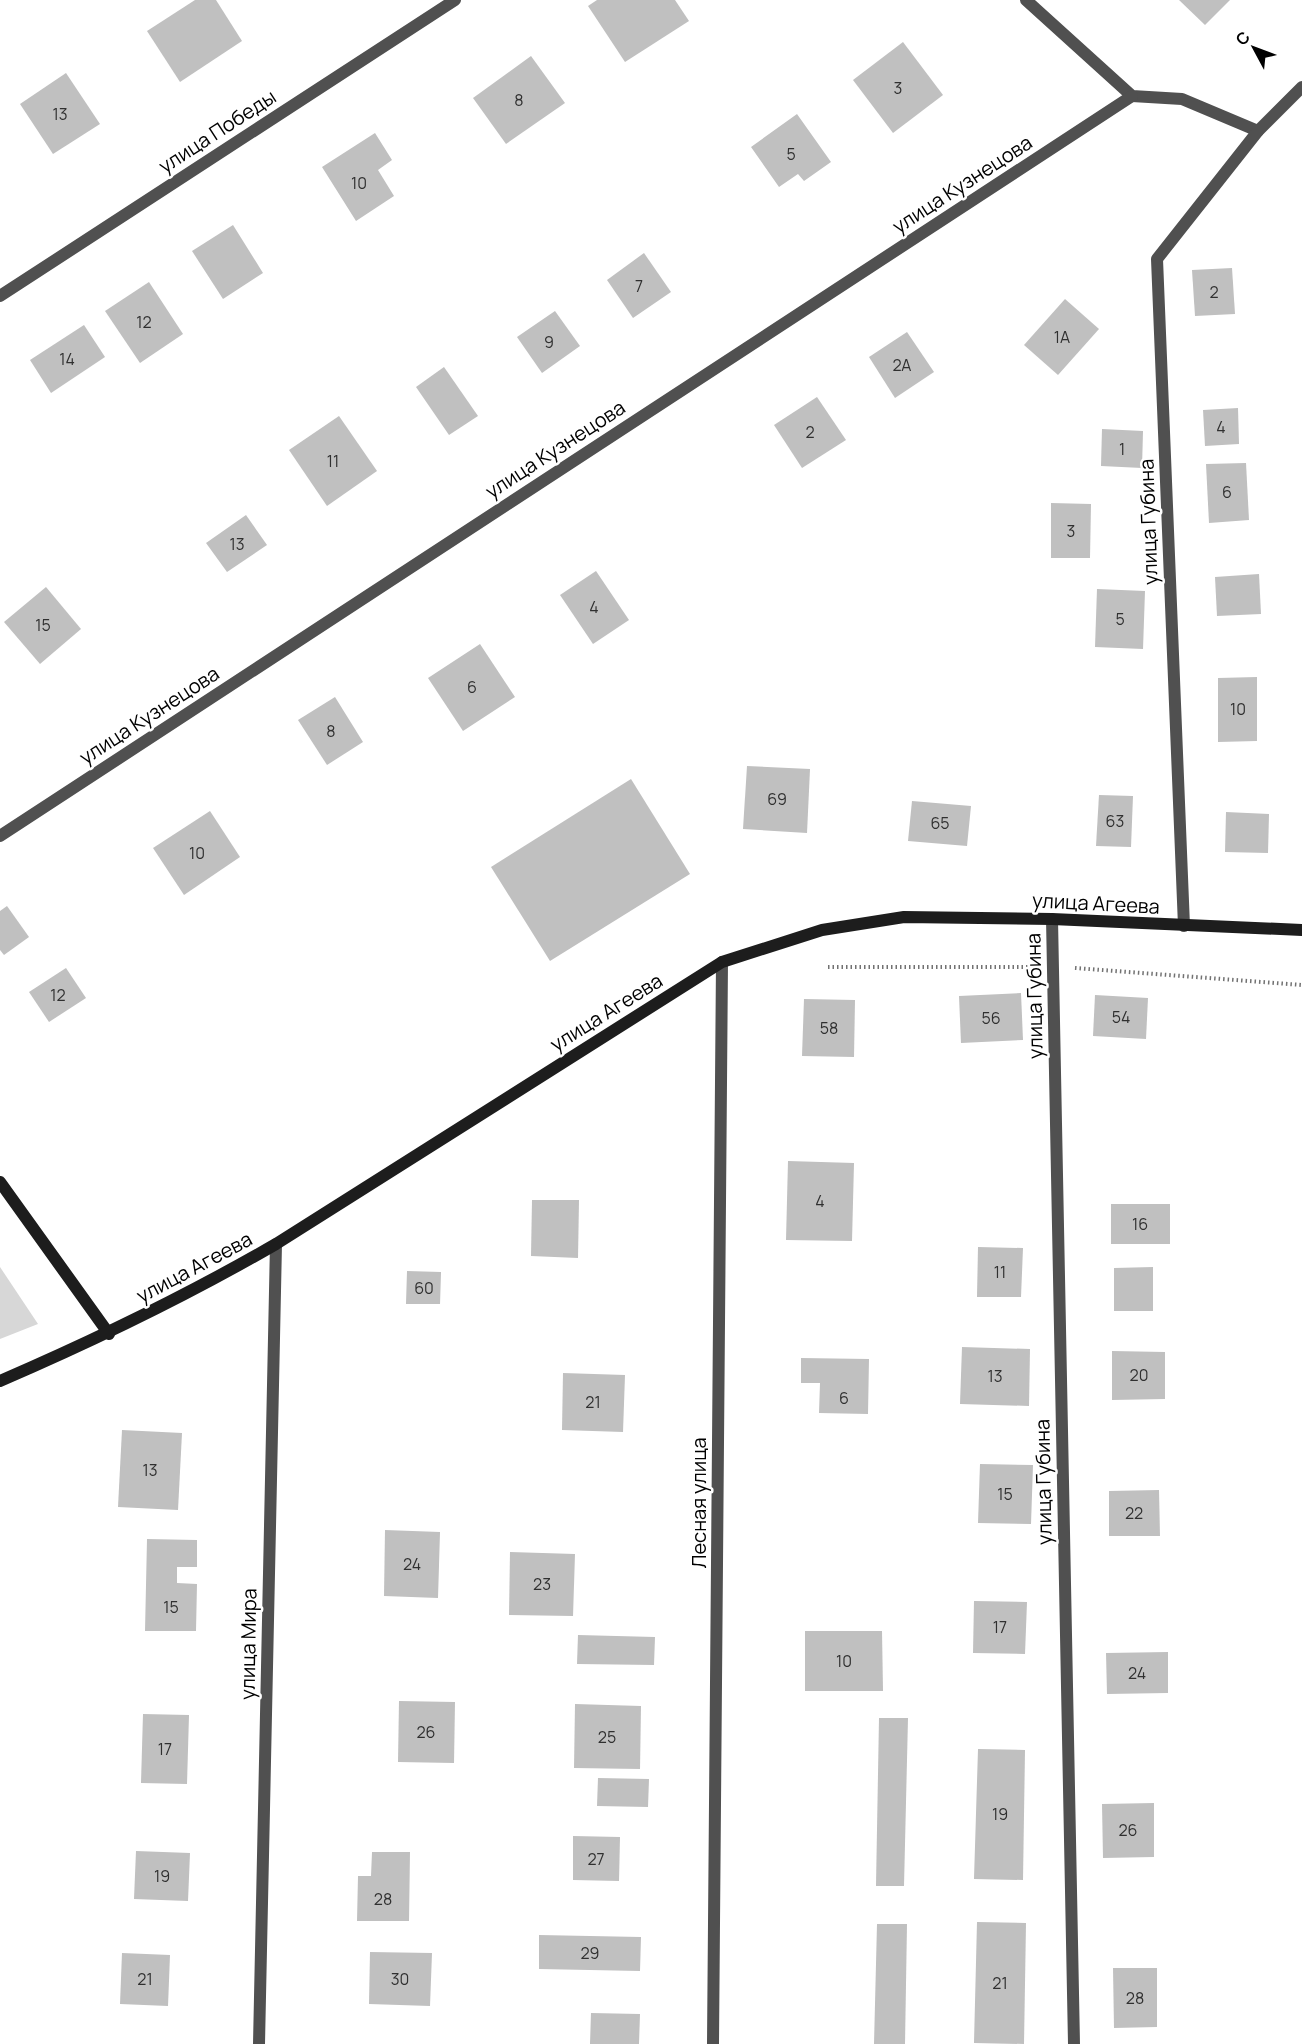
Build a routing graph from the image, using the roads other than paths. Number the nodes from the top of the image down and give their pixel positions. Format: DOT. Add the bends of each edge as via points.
graph roads {
  1 [pos="455,0"];
  2 [pos="1026,0"];
  3 [pos="1302,87"];
  4 [pos="1132,96"];
  5 [pos="1258,131"];
  6 [pos="0,296"];
  7 [pos="0,836"];
  8 [pos="1052,919"];
  9 [pos="1184,926"];
  10 [pos="1302,930"];
  11 [pos="722,962"];
  12 [pos="0,1182"];
  13 [pos="276,1244"];
  14 [pos="109,1334"];
  15 [pos="0,1380"];
  16 [pos="259,2044"];
  17 [pos="713,2044"];
  18 [pos="1074,2044"];
  1 -- 6 [label="street, улица Победы"];
  2 -- 4 [label="street"];
  3 -- 5 [label="street"];
  4 -- 5 [label="street" via="1182,99"];
  4 -- 7 [label="street, улица Кузнецова"];
  5 -- 9 [label="street, улица Губина" via="1157,259"];
  8 -- 9 [label="street, улица Агеева"];
  8 -- 11 [label="street, улица Агеева" via="904,917 822,930"];
  8 -- 18 [label="street, улица Губина"];
  9 -- 10 [label="street, улица Агеева"];
  11 -- 13 [label="street, улица Агеева"];
  11 -- 17 [label="street, Лесная улица"];
  12 -- 14 [label="street"];
  13 -- 14 [label="street, улица Агеева"];
  13 -- 16 [label="street, улица Мира"];
  14 -- 15 [label="street, улица Агеева"];
}
